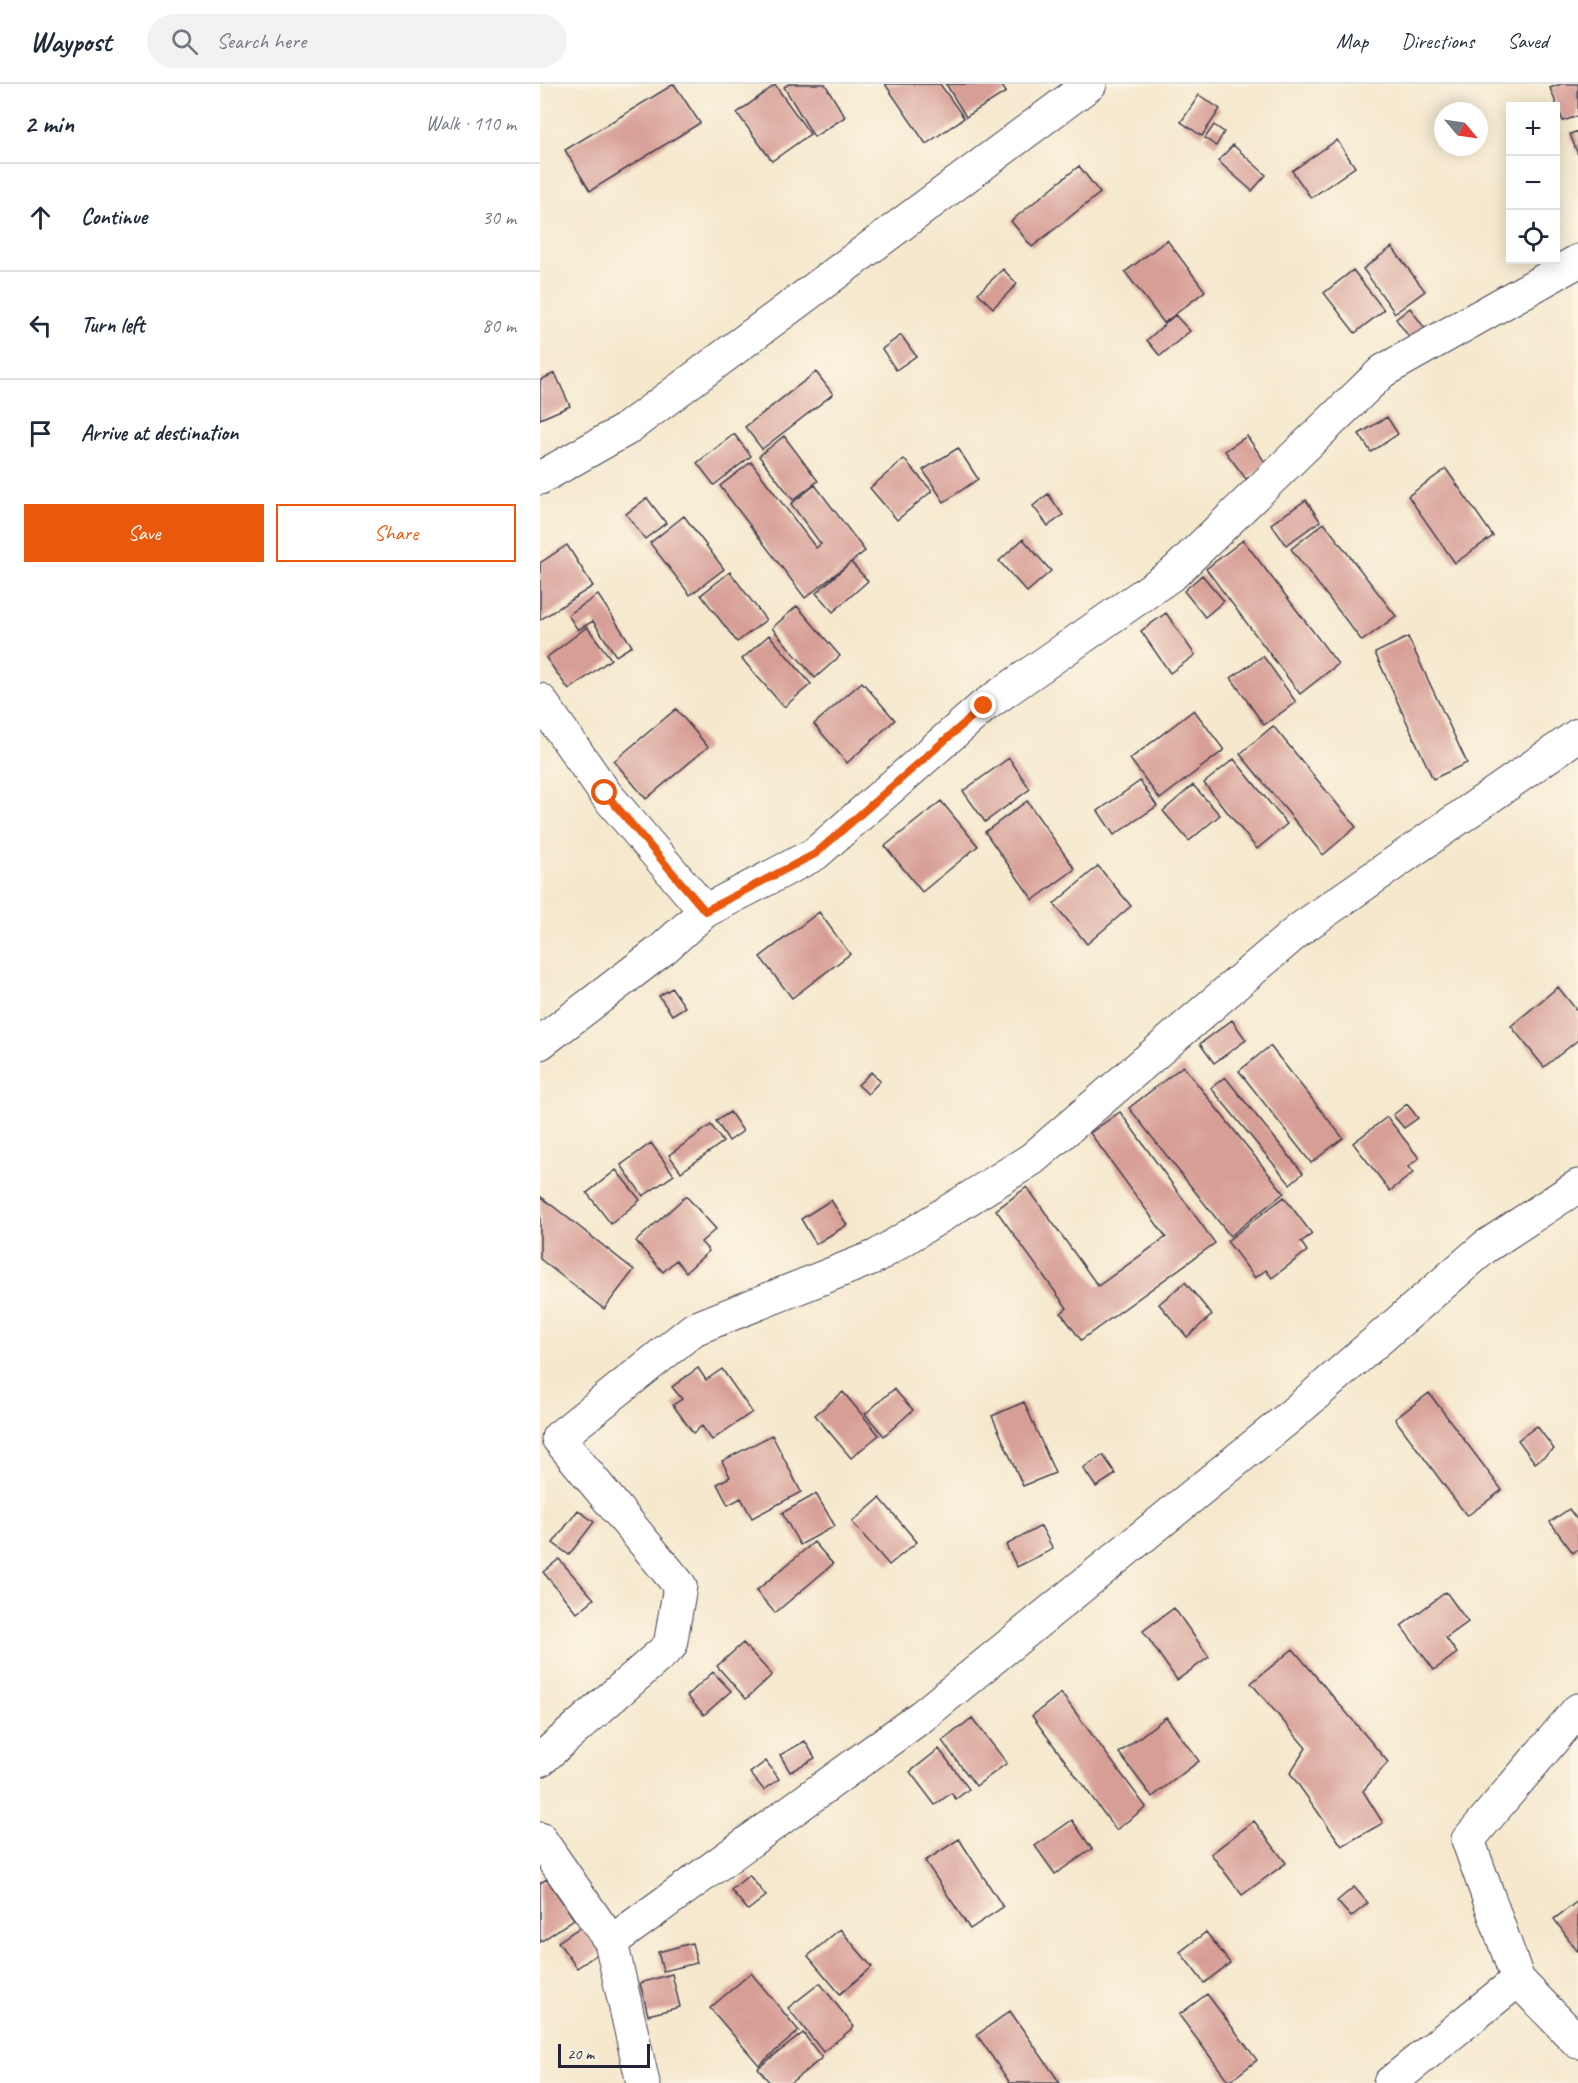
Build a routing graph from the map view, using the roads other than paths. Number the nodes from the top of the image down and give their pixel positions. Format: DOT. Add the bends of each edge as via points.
graph roads {
  1 [pos="1090,84"];
  2 [pos="1578,261"];
  3 [pos="540,478"];
  4 [pos="540,700"];
  5 [pos="1578,735"];
  6 [pos="705,911"];
  7 [pos="540,1043"];
  8 [pos="1578,1186"];
  9 [pos="549,1435"];
  10 [pos="1578,1710"];
  11 [pos="540,1760"];
  12 [pos="540,1839"];
  13 [pos="611,1942"];
  14 [pos="1518,1980"];
  15 [pos="1578,2042"];
  16 [pos="643,2083"];
  17 [pos="1390,2083"];
  1 -- 3 [label="street" via="625,430"];
  2 -- 6 [label="street" via="1383,371 1174,573 984,706 815,854"];
  4 -- 6 [label="street" via="605,793"];
  5 -- 9 [label="street" via="1300,929 1032,1159 877,1256 694,1329"];
  6 -- 7 [label="street" via="663,949"];
  8 -- 13 [label="street" via="1485,1246 1287,1419 922,1716"];
  9 -- 11 [label="street" via="680,1586 670,1646"];
  10 -- 14 [label="street" via="1468,1840"];
  12 -- 13 [label="street"];
  13 -- 16 [label="street"];
  14 -- 15 [label="street"];
  14 -- 17 [label="street"];
}
